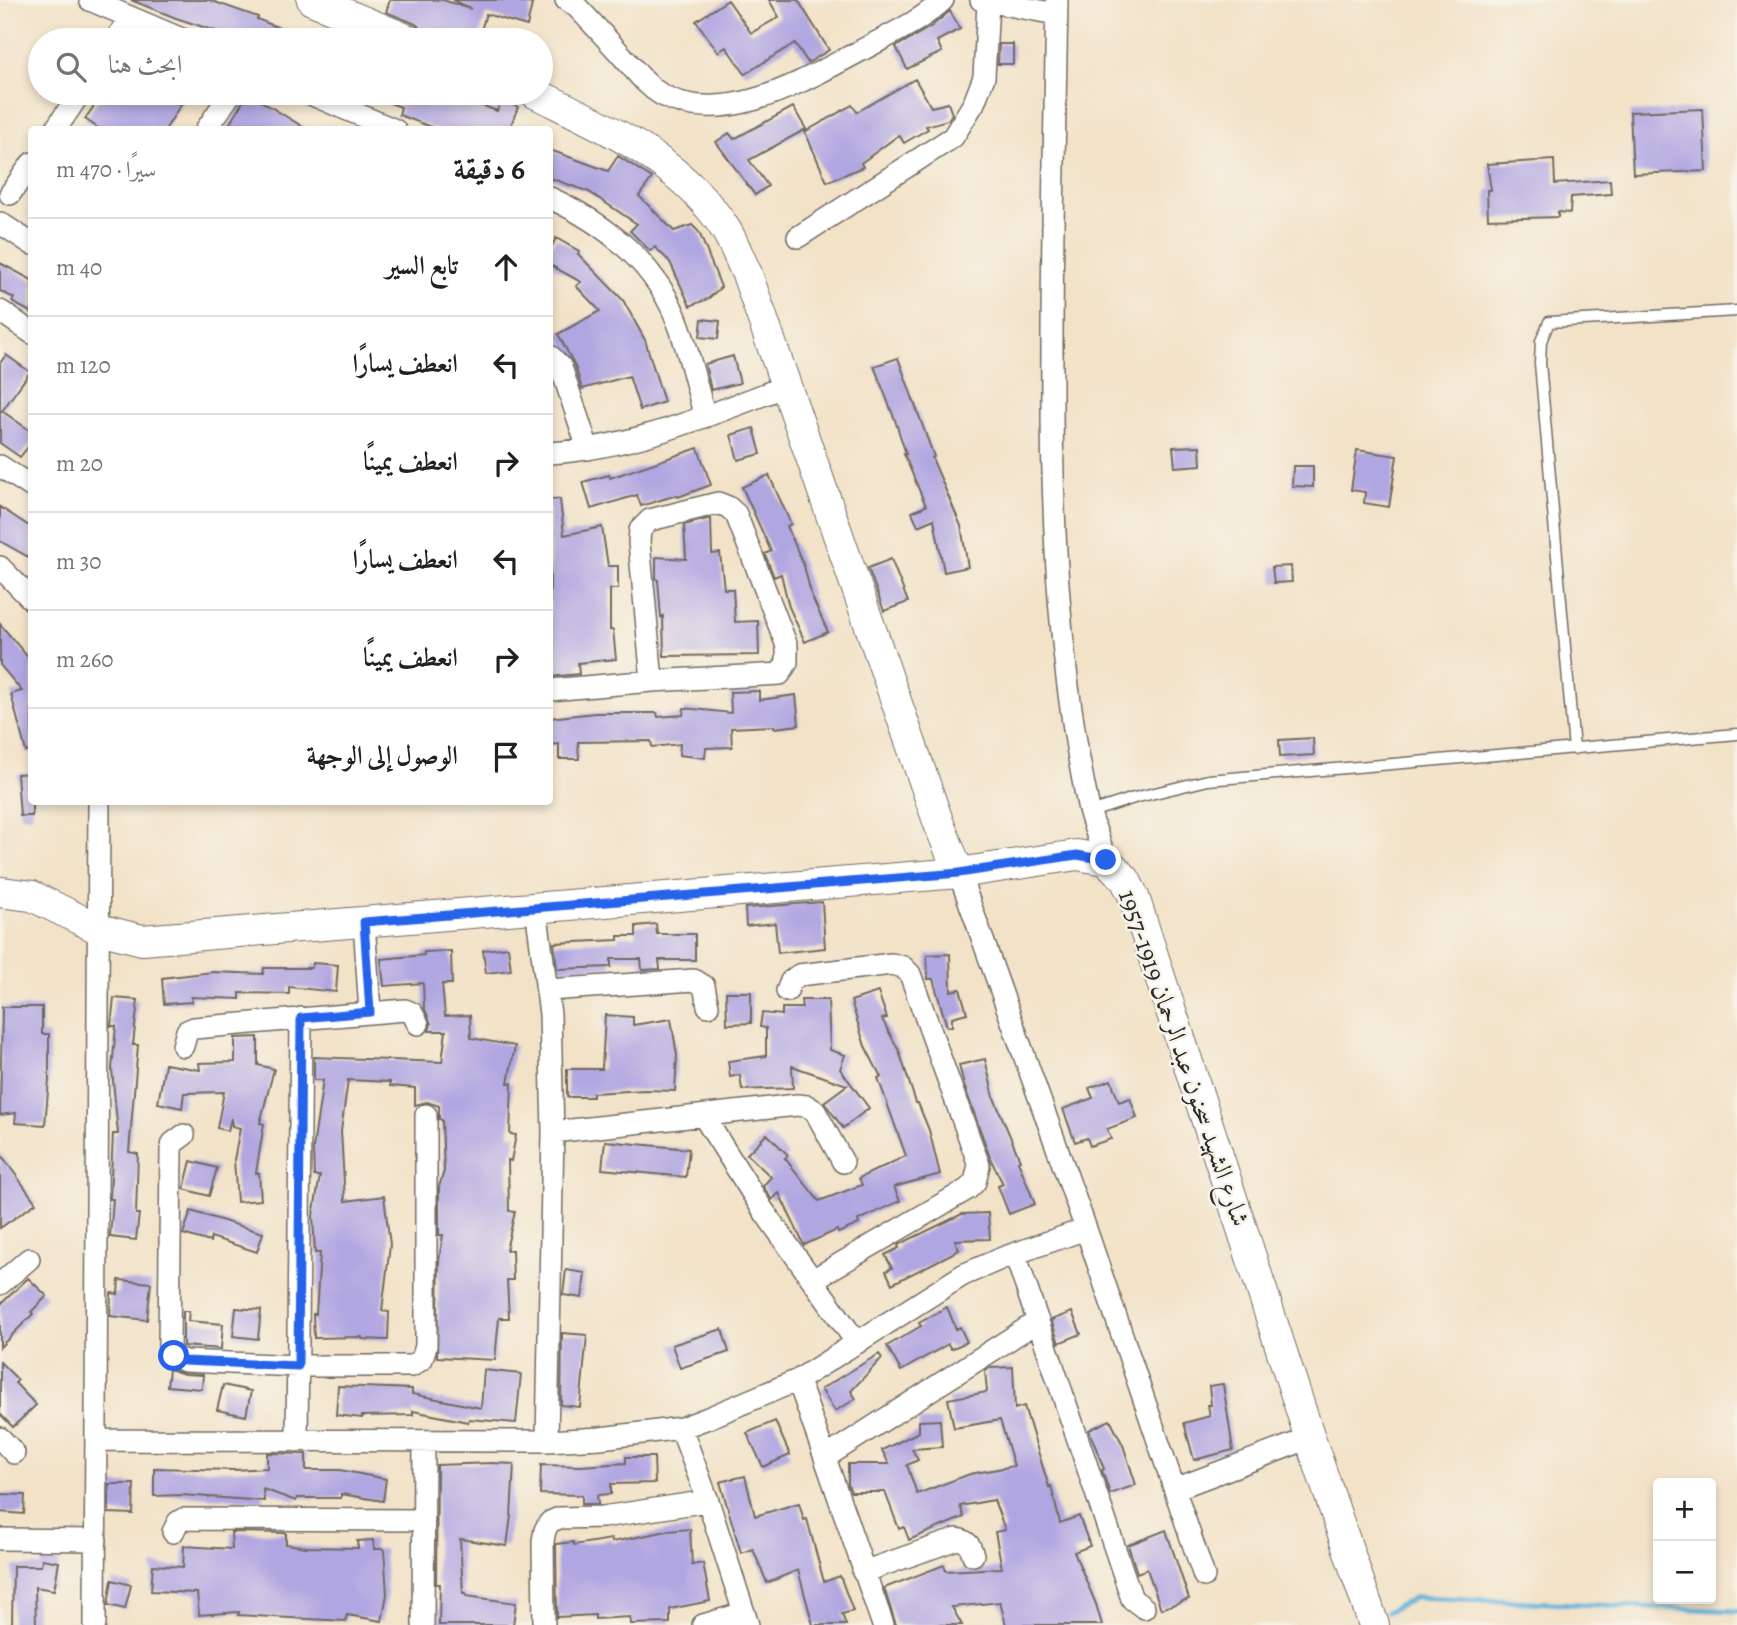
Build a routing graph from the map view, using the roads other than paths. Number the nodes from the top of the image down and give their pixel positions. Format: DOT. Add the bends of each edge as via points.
graph roads {
  1 [pos="90,0"];
  2 [pos="312,0"];
  3 [pos="566,0"];
  4 [pos="943,0"];
  5 [pos="985,1"];
  6 [pos="1057,7"];
  7 [pos="131,18"];
  8 [pos="124,28"];
  9 [pos="155,28"];
  10 [pos="380,28"];
  11 [pos="553,102"];
  12 [pos="72,105"];
  13 [pos="223,105"];
  14 [pos="328,105"];
  15 [pos="359,123"];
  16 [pos="58,126"];
  17 [pos="209,126"];
  18 [pos="28,169"];
  19 [pos="10,194"];
  20 [pos="553,199"];
  21 [pos="0,223"];
  22 [pos="798,237"];
  23 [pos="28,241"];
  24 [pos="0,311"];
  25 [pos="1737,311"];
  26 [pos="28,330"];
  27 [pos="553,359"];
  28 [pos="786,386"];
  29 [pos="705,417"];
  30 [pos="588,449"];
  31 [pos="553,453"];
  32 [pos="0,466"];
  33 [pos="28,485"];
  34 [pos="0,566"];
  35 [pos="28,596"];
  36 [pos="652,681"];
  37 [pos="553,690"];
  38 [pos="1737,734"];
  39 [pos="1574,749"];
  40 [pos="99,805"];
  41 [pos="1091,812"];
  42 [pos="1106,860"];
  43 [pos="959,873"];
  44 [pos="0,892"];
  45 [pos="536,908"];
  46 [pos="364,922"];
  47 [pos="99,929"];
  48 [pos="548,990"];
  49 [pos="787,991"];
  50 [pos="708,1006"];
  51 [pos="370,1012"];
  52 [pos="301,1018"];
  53 [pos="418,1024"];
  54 [pos="183,1046"];
  55 [pos="426,1115"];
  56 [pos="704,1117"];
  57 [pos="553,1132"];
  58 [pos="184,1135"];
  59 [pos="843,1162"];
  60 [pos="1086,1229"];
  61 [pos="1014,1254"];
  62 [pos="29,1259"];
  63 [pos="814,1279"];
  64 [pos="0,1284"];
  65 [pos="1038,1321"];
  66 [pos="858,1343"];
  67 [pos="298,1366"];
  68 [pos="798,1380"];
  69 [pos="681,1428"];
  70 [pos="1310,1438"];
  71 [pos="96,1440"];
  72 [pos="297,1441"];
  73 [pos="424,1441"];
  74 [pos="547,1441"];
  75 [pos="826,1457"];
  76 [pos="1175,1489"];
  77 [pos="708,1501"];
  78 [pos="424,1520"];
  79 [pos="173,1532"];
  80 [pos="0,1539"];
  81 [pos="96,1540"];
  82 [pos="973,1555"];
  83 [pos="863,1572"];
  84 [pos="1204,1576"];
  85 [pos="1144,1608"];
  86 [pos="746,1619"];
  87 [pos="95,1625"];
  88 [pos="424,1625"];
  89 [pos="544,1625"];
  90 [pos="704,1625"];
  91 [pos="883,1625"];
  92 [pos="1374,1625"];
  1 -- 7 [label="street"];
  2 -- 10 [label="street"];
  3 -- 4 [label="street" via="647,85 664,96 720,106 756,99 802,81 906,26"];
  5 -- 6 [label="street"];
  5 -- 22 [label="street" via="984,76 953,137"];
  6 -- 41 [label="street" via="1053,525 1062,644"];
  7 -- 8 [label="street"];
  7 -- 9 [label="street"];
  11 -- 28 [label="street" via="632,141 701,198 726,230 747,274"];
  12 -- 16 [label="street"];
  13 -- 17 [label="street"];
  14 -- 15 [label="street"];
  18 -- 19 [label="street"];
  20 -- 29 [label="street" via="581,212 640,260 679,326"];
  21 -- 23 [label="street"];
  24 -- 26 [label="street"];
  25 -- 39 [label="lane" via="1549,322 1541,341"];
  27 -- 30 [label="street" via="561,367"];
  28 -- 29 [label="street"];
  28 -- 43 [label="street"];
  29 -- 30 [label="street"];
  30 -- 31 [label="street"];
  32 -- 33 [label="street"];
  34 -- 35 [label="street"];
  36 -- 36 [label="street" via="780,674 788,662 787,646 736,514 728,507 718,503 650,520 640,530"];
  36 -- 37 [label="street"];
  38 -- 39 [label="lane"];
  39 -- 41 [label="lane" via="1209,780"];
  40 -- 47 [label="street"];
  41 -- 42 [label="street"];
  42 -- 43 [label="street, شارع الشهيد سحنون عبد الرحمان 1919-1957" via="1077,855"];
  42 -- 70 [label="street, شارع الشهيد سحنون عبد الرحمان 1919-1957" via="1125,879 1134,897"];
  43 -- 45 [label="street, شارع الشهيد سحنون عبد الرحمان 1919-1957"];
  43 -- 60 [label="street"];
  44 -- 47 [label="street, شارع الشهيد سحنون عبد الرحمان 1919-1957" via="32,896"];
  45 -- 46 [label="street, شارع الشهيد سحنون عبد الرحمان 1919-1957"];
  45 -- 48 [label="street"];
  46 -- 47 [label="street, شارع الشهيد سحنون عبد الرحمان 1919-1957" via="142,940"];
  46 -- 51 [label="street"];
  47 -- 71 [label="street"];
  48 -- 50 [label="street" via="694,980 704,986"];
  48 -- 57 [label="street"];
  49 -- 63 [label="street" via="799,975 892,964 903,967 910,974 979,1165 968,1189"];
  51 -- 52 [label="street"];
  51 -- 53 [label="street" via="405,1010"];
  52 -- 54 [label="street" via="194,1028 187,1031"];
  52 -- 67 [label="street"];
  55 -- 67 [label="street" via="426,1346 422,1359 412,1366"];
  56 -- 57 [label="street"];
  56 -- 59 [label="street" via="807,1106 816,1111"];
  56 -- 63 [label="street"];
  57 -- 74 [label="street"];
  58 -- 67 [label="street" via="171,1150 169,1348 184,1361"];
  60 -- 61 [label="street"];
  60 -- 76 [label="street"];
  61 -- 65 [label="street"];
  61 -- 66 [label="street" via="963,1275"];
  62 -- 64 [label="street"];
  63 -- 66 [label="street"];
  65 -- 75 [label="street"];
  65 -- 85 [label="street" via="1132,1599"];
  66 -- 68 [label="street"];
  67 -- 72 [label="street"];
  68 -- 69 [label="street"];
  68 -- 75 [label="street"];
  69 -- 74 [label="street"];
  69 -- 77 [label="street"];
  70 -- 76 [label="street"];
  70 -- 92 [label="street, شارع الشهيد سحنون عبد الرحمان 1919-1957"];
  71 -- 72 [label="street"];
  71 -- 81 [label="street"];
  72 -- 73 [label="street"];
  73 -- 74 [label="street"];
  73 -- 78 [label="street"];
  75 -- 83 [label="street"];
  76 -- 84 [label="street"];
  77 -- 86 [label="street"];
  77 -- 89 [label="street" via="550,1522 543,1541"];
  78 -- 79 [label="street" via="183,1519"];
  78 -- 88 [label="street"];
  80 -- 81 [label="street"];
  81 -- 87 [label="street"];
  82 -- 83 [label="street" via="970,1545 957,1539"];
  83 -- 91 [label="street"];
  86 -- 90 [label="street"];
}
